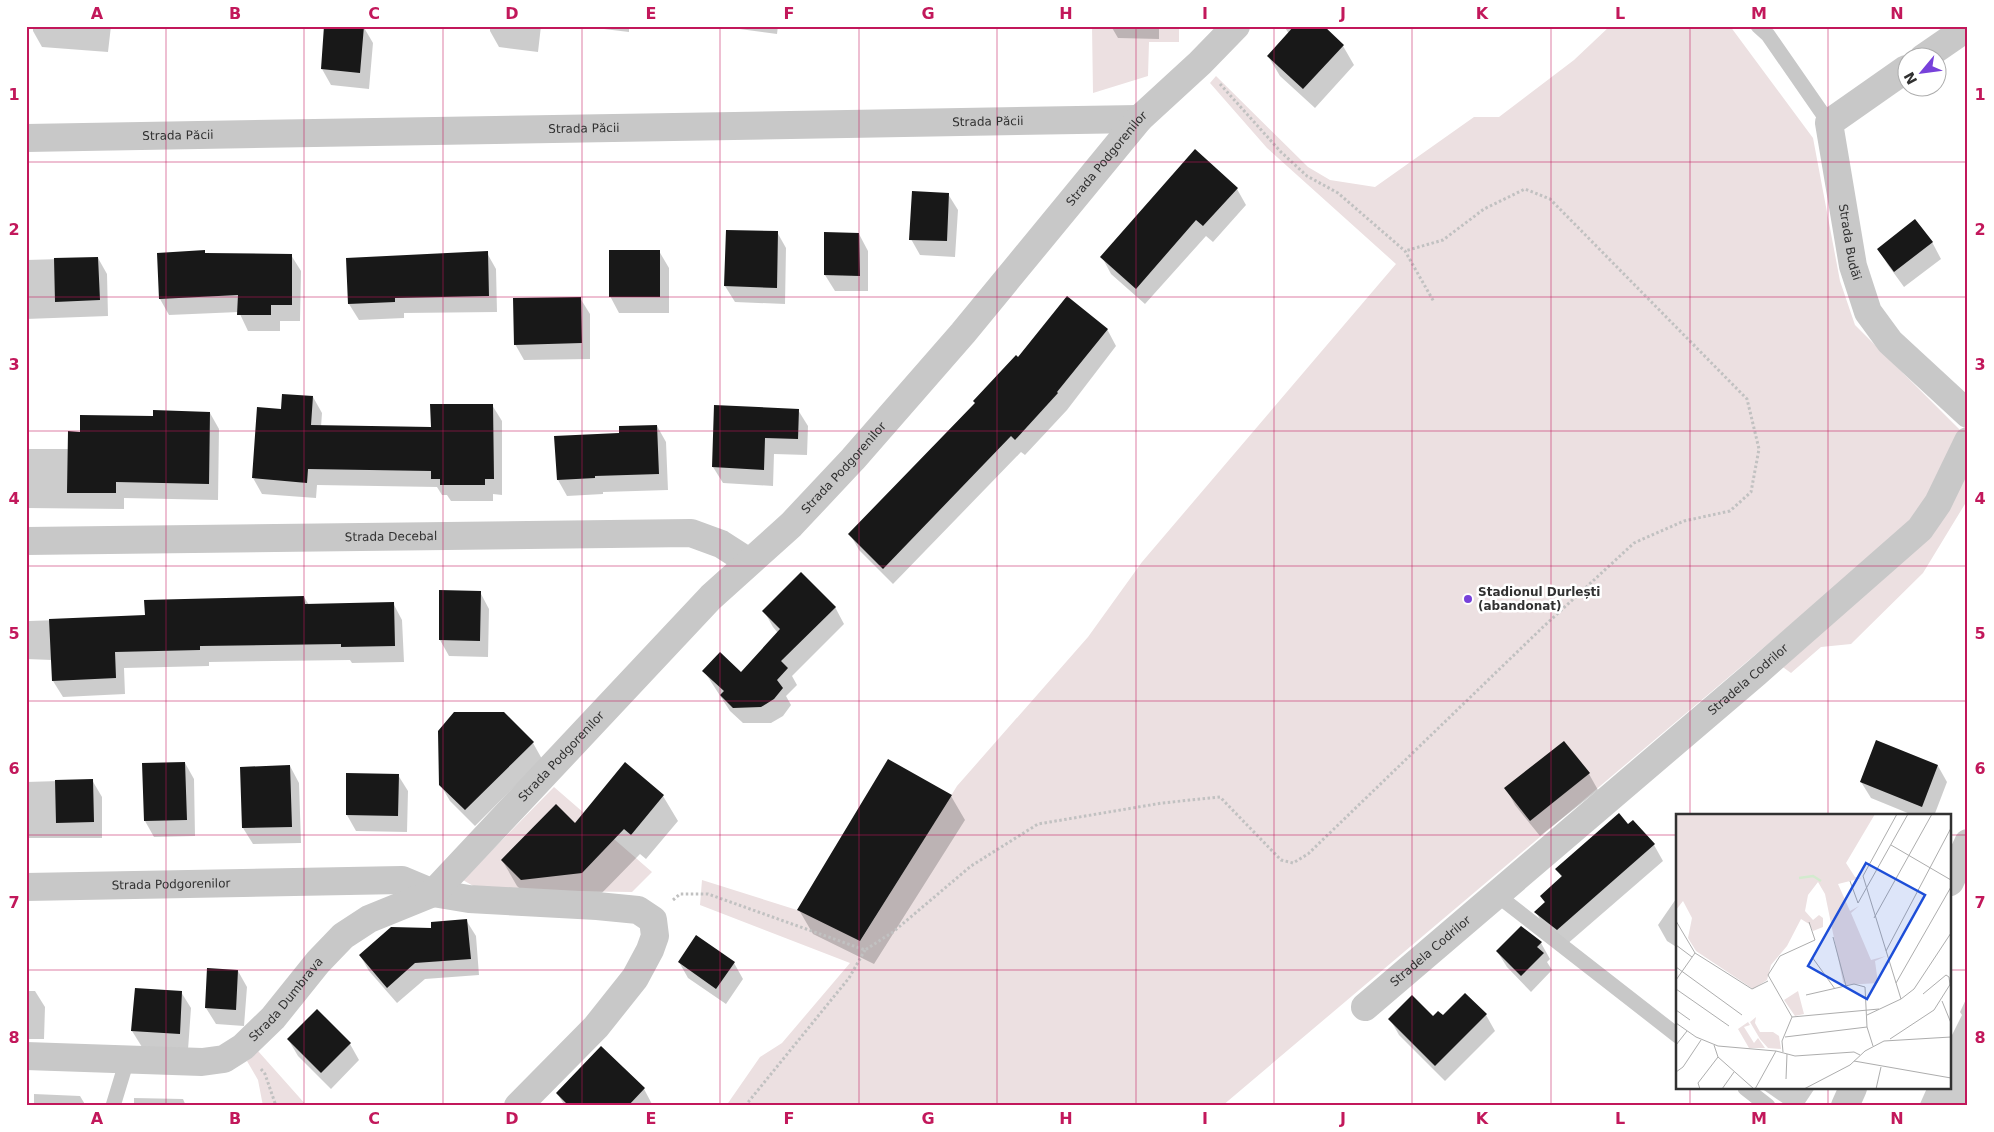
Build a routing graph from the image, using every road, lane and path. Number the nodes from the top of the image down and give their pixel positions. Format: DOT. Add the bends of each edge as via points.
graph roads {
  1 [pos="1236,26"];
  2 [pos="1758,26"];
  3 [pos="1968,27"];
  4 [pos="1938,48"];
  5 [pos="1200,63"];
  6 [pos="1896,76"];
  7 [pos="1140,119"];
  8 [pos="1830,123"];
  9 [pos="26,138"];
  10 [pos="1405,251"];
  11 [pos="1434,302"];
  12 [pos="1968,414"];
  13 [pos="1968,441"];
  14 [pos="26,541"];
  15 [pos="750,562"];
  16 [pos="1968,843"];
  17 [pos="1952,878"];
  18 [pos="26,887"];
  19 [pos="432,892"];
  20 [pos="1498,895"];
  21 [pos="653,920"];
  22 [pos="865,950"];
  23 [pos="1365,1008"];
  24 [pos="1676,1034"];
  25 [pos="244,1047"];
  26 [pos="26,1056"];
  27 [pos="127,1060"];
  28 [pos="1748,1090"];
  29 [pos="1852,1090"];
  30 [pos="113,1106"];
  31 [pos="276,1106"];
  32 [pos="518,1106"];
  33 [pos="745,1106"];
  34 [pos="1768,1106"];
  35 [pos="1845,1106"];
  1 -- 5 [label="street, Strada Podgorenilor"];
  2 -- 8 [label="lane" via="1768,35"];
  3 -- 4 [label="street"];
  5 -- 7 [label="street, Strada Podgorenilor"];
  5 -- 10 [label="path" via="1281,152 1308,176 1338,193"];
  6 -- 8 [label="street"];
  7 -- 9 [label="street, Strada Păcii"];
  7 -- 15 [label="street, Strada Podgorenilor" via="963,333 853,459 791,525"];
  8 -- 12 [label="street, Strada Budăi" via="1852,266 1868,312 1890,342"];
  10 -- 11 [label="path"];
  10 -- 22 [label="path" via="1442,240 1484,209 1525,190 1550,199 1747,399 1759,449 1751,492 1730,511 1684,520 1634,543 1308,854 1292,863 1281,860 1220,797 1162,803 1038,824 971,866 893,932"];
  13 -- 20 [label="street, Stradela Codrilor" via="1938,502 1920,529"];
  14 -- 15 [label="street, Strada Decebal" via="691,533 721,544"];
  15 -- 19 [label="street, Strada Podgorenilor" via="712,597"];
  16 -- 17 [label="street"];
  18 -- 19 [label="street, Strada Podgorenilor" via="402,880"];
  19 -- 21 [label="street, Strada Podgorenilor" via="469,898 638,910"];
  19 -- 25 [label="street, Strada Dumbrava" via="369,919 343,936"];
  20 -- 23 [label="street, Stradela Codrilor"];
  20 -- 24 [label="lane"];
  21 -- 22 [label="path" via="680,894 708,894"];
  21 -- 32 [label="street" via="655,936 634,978 596,1027"];
  22 -- 33 [label="path" via="849,978"];
  25 -- 27 [label="street, Strada Dumbrava" via="224,1059 202,1062"];
  25 -- 31 [label="path" via="265,1074"];
  26 -- 27 [label="street, Strada Dumbrava"];
  27 -- 30 [label="lane"];
  28 -- 34 [label="lane"];
  29 -- 35 [label="street"];
}
